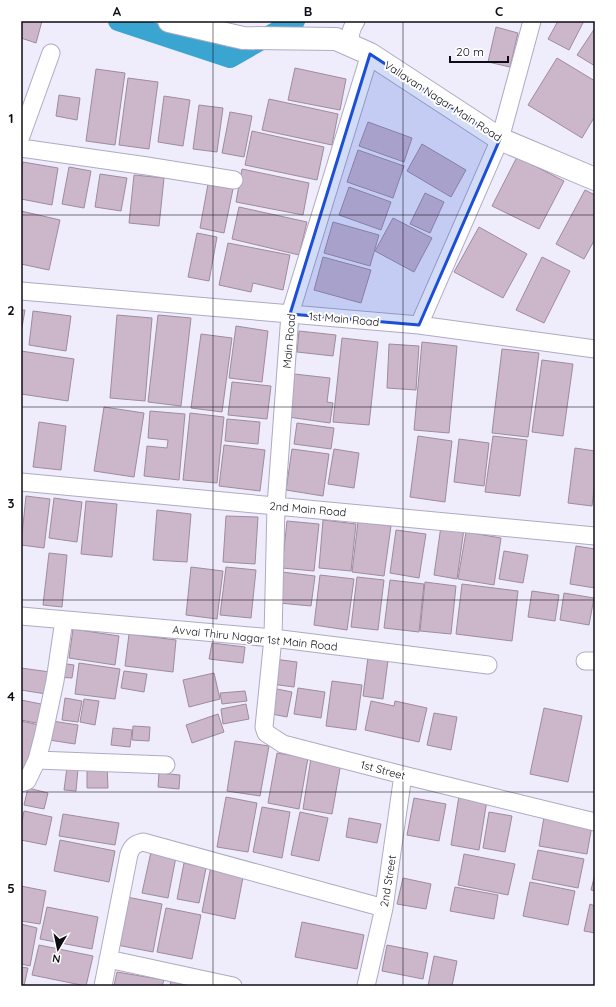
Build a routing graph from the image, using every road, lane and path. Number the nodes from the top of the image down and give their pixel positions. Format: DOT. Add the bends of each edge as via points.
graph roads {
  1 [pos="168,21"];
  2 [pos="356,21"];
  3 [pos="532,21"];
  4 [pos="352,46"];
  5 [pos="51,53"];
  6 [pos="21,136"];
  7 [pos="500,139"];
  8 [pos="21,148"];
  9 [pos="595,179"];
  10 [pos="234,180"];
  11 [pos="21,291"];
  12 [pos="290,314"];
  13 [pos="419,325"];
  14 [pos="595,349"];
  15 [pos="21,482"];
  16 [pos="276,506"];
  17 [pos="595,536"];
  18 [pos="21,616"];
  19 [pos="64,620"];
  20 [pos="273,638"];
  21 [pos="488,665"];
  22 [pos="37,760"];
  23 [pos="166,765"];
  24 [pos="403,775"];
  25 [pos="21,783"];
  26 [pos="595,822"];
  27 [pos="384,908"];
  28 [pos="108,959"];
  29 [pos="103,986"];
  30 [pos="233,986"];
  31 [pos="366,986"];
  1 -- 4 [label="street" via="243,38"];
  2 -- 4 [label="street, Main Road" via="350,34"];
  3 -- 7 [label="street"];
  4 -- 7 [label="street, Vallavan Nagar Main Road"];
  4 -- 12 [label="street, Main Road"];
  5 -- 6 [label="street"];
  7 -- 9 [label="street, Vallavan Nagar Main Road"];
  7 -- 13 [label="street"];
  8 -- 10 [label="street"];
  11 -- 12 [label="street, 1st Main Road"];
  12 -- 13 [label="street, 1st Main Road"];
  12 -- 16 [label="street, Main Road"];
  13 -- 14 [label="street, 1st Main Road"];
  15 -- 16 [label="street, 2nd Main Road"];
  16 -- 17 [label="street, 2nd Main Road"];
  16 -- 20 [label="street, Main Road"];
  18 -- 19 [label="street, Avvai Thiru Nagar 1st Main Road"];
  19 -- 20 [label="street, Avvai Thiru Nagar 1st Main Road"];
  19 -- 22 [label="street" via="55,681"];
  20 -- 21 [label="street, Avvai Thiru Nagar 1st Main Road"];
  20 -- 24 [label="street, 1st Street" via="264,727 266,733 283,744"];
  22 -- 23 [label="street"];
  22 -- 25 [label="street" via="27,782"];
  24 -- 26 [label="street, 1st Street"];
  24 -- 27 [label="street, 2nd Street"];
  27 -- 28 [label="street" via="143,842 132,847 129,854"];
  27 -- 31 [label="street, 2nd Street"];
  28 -- 29 [label="street"];
  28 -- 30 [label="street"];
}
